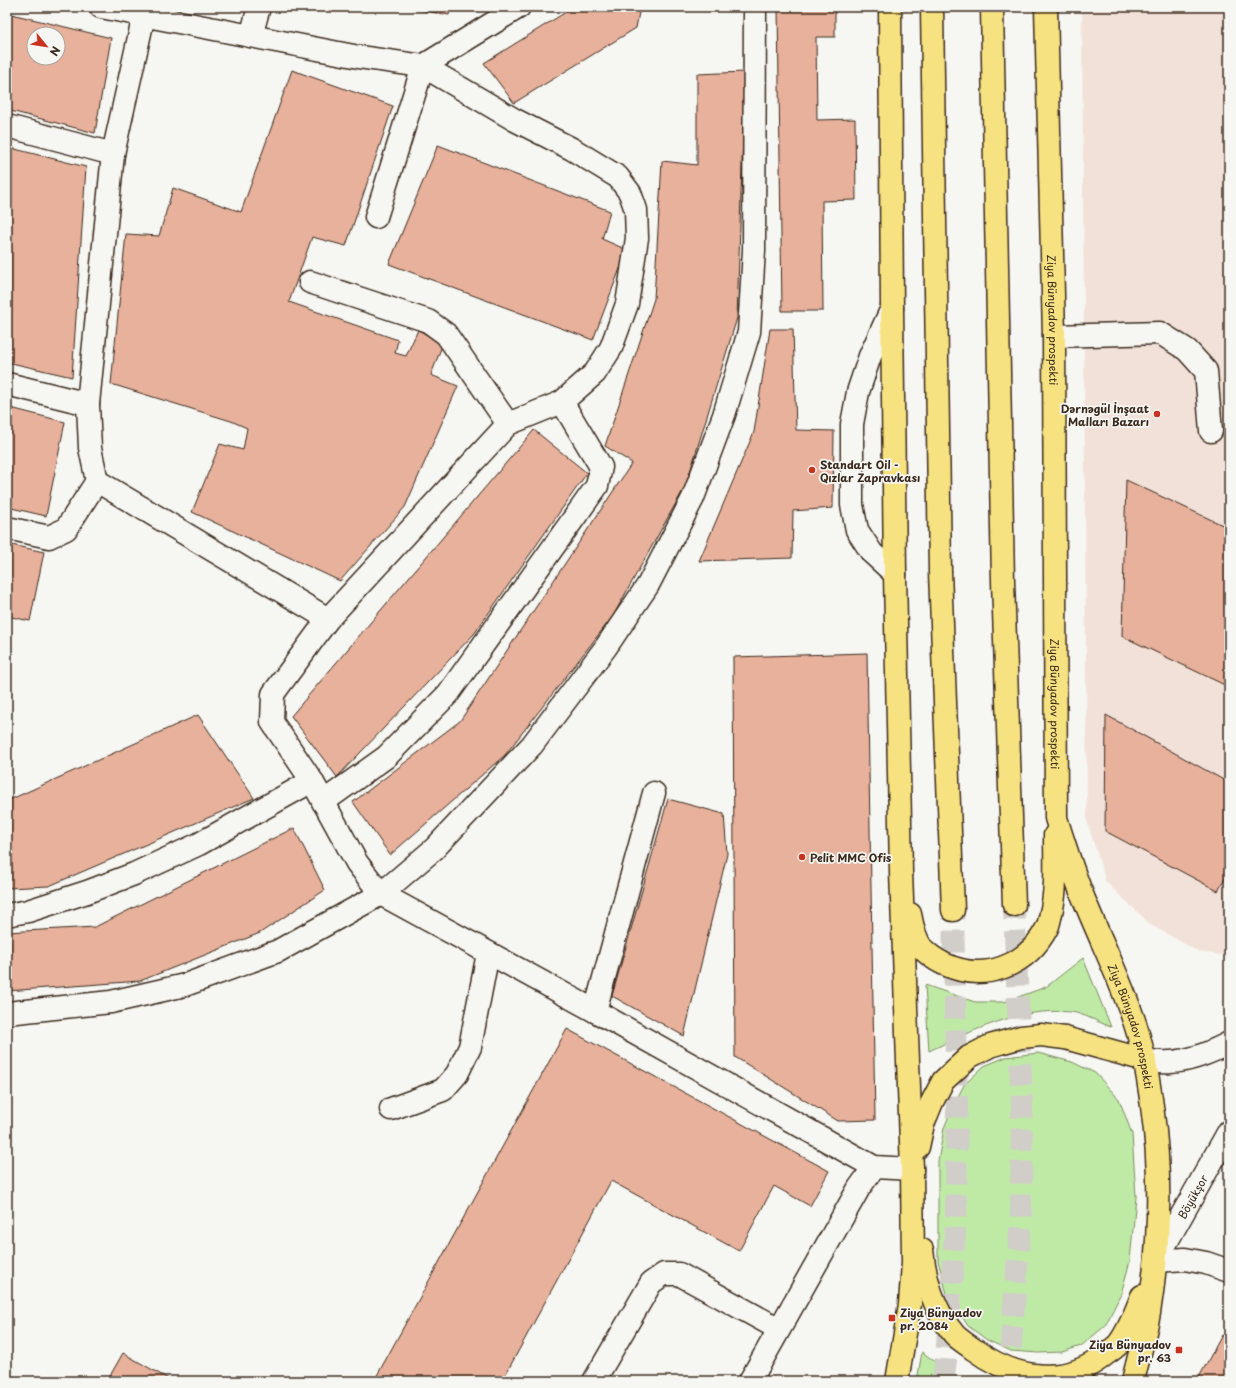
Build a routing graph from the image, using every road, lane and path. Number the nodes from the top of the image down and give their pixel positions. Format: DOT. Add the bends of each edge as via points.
graph roads {
  1 [pos="259,7"];
  2 [pos="519,7"];
  3 [pos="755,7"];
  4 [pos="890,7"];
  5 [pos="932,7"];
  6 [pos="992,7"];
  7 [pos="1046,7"];
  8 [pos="107,8"];
  9 [pos="144,15"];
  10 [pos="251,36"];
  11 [pos="423,66"];
  12 [pos="7,126"];
  13 [pos="113,154"];
  14 [pos="376,217"];
  15 [pos="310,282"];
  16 [pos="892,308"];
  17 [pos="1054,336"];
  18 [pos="7,384"];
  19 [pos="562,402"];
  20 [pos="88,404"];
  21 [pos="508,424"];
  22 [pos="1212,431"];
  23 [pos="97,481"];
  24 [pos="7,528"];
  25 [pos="895,574"];
  26 [pos="328,620"];
  27 [pos="312,781"];
  28 [pos="654,793"];
  29 [pos="323,802"];
  30 [pos="1056,818"];
  31 [pos="901,872"];
  32 [pos="381,894"];
  33 [pos="1014,905"];
  34 [pos="953,910"];
  35 [pos="7,915"];
  36 [pos="488,953"];
  37 [pos="595,1011"];
  38 [pos="7,1013"];
  39 [pos="1229,1043"];
  40 [pos="1144,1060"];
  41 [pos="391,1109"];
  42 [pos="1229,1131"];
  43 [pos="874,1167"];
  44 [pos="912,1169"];
  45 [pos="1156,1262"];
  46 [pos="1229,1272"];
  47 [pos="779,1329"];
  48 [pos="594,1381"];
  49 [pos="750,1381"];
  50 [pos="898,1381"];
  51 [pos="1133,1381"];
  1 -- 10 [label="street"];
  2 -- 11 [label="street"];
  3 -- 32 [label="street" via="754,250 748,332 724,415 693,498 648,585 606,647 532,745 434,849"];
  4 -- 16 [label="main road"];
  5 -- 34 [label="main road" via="940,572"];
  6 -- 33 [label="main road" via="1003,581"];
  7 -- 17 [label="main road, Ziya Bünyadov prospekti"];
  8 -- 9 [label="street"];
  9 -- 10 [label="street"];
  9 -- 13 [label="street"];
  10 -- 11 [label="street" via="359,57"];
  11 -- 14 [label="street"];
  11 -- 19 [label="street" via="618,177 630,194 636,210 637,238 627,304 611,348 595,373"];
  12 -- 13 [label="street"];
  13 -- 20 [label="street"];
  15 -- 21 [label="street" via="428,321 446,334"];
  16 -- 25 [label="main road"];
  16 -- 25 [label="street" via="870,356 857,398 852,424 852,505 857,530 872,553"];
  17 -- 22 [label="street" via="1160,333 1187,350 1206,371"];
  17 -- 30 [label="main road, Ziya Bünyadov prospekti"];
  18 -- 20 [label="street"];
  19 -- 21 [label="street"];
  19 -- 29 [label="street" via="601,467 597,486 448,694 386,757"];
  20 -- 23 [label="street" via="90,448"];
  21 -- 26 [label="street"];
  23 -- 24 [label="street" via="66,529 49,537"];
  23 -- 26 [label="street"];
  25 -- 31 [label="main road"];
  26 -- 27 [label="street" via="273,694 272,722"];
  27 -- 29 [label="street"];
  27 -- 35 [label="street" via="199,844 134,874 72,897"];
  28 -- 37 [label="street"];
  29 -- 32 [label="street" via="357,863"];
  30 -- 31 [label="main road" via="1054,898 1048,927 1036,946 1019,960 995,970 978,972 954,969 936,960 922,948 913,929"];
  30 -- 40 [label="main road, Ziya Bünyadov prospekti" via="1075,875 1133,1016"];
  31 -- 44 [label="main road"];
  32 -- 36 [label="street"];
  32 -- 38 [label="street" via="278,951 185,986 111,1002"];
  36 -- 37 [label="street"];
  36 -- 41 [label="street" via="470,1047 457,1074 443,1090"];
  37 -- 43 [label="street"];
  39 -- 40 [label="street" via="1193,1059 1169,1062"];
  40 -- 44 [label="main road" via="1065,1038 1041,1035 1021,1037 990,1046 969,1057 943,1081 923,1124"];
  40 -- 45 [label="main road, Ziya Bünyadov prospekti" via="1158,1151 1159,1233"];
  42 -- 45 [label="street, Böyükşor"];
  43 -- 44 [label="street"];
  43 -- 47 [label="street" via="859,1188"];
  44 -- 45 [label="main road" via="923,1262 931,1294 942,1318 955,1336 996,1363 1020,1374 1064,1376 1084,1370 1100,1360 1119,1343 1133,1319"];
  44 -- 50 [label="main road" via="913,1263 910,1304"];
  45 -- 46 [label="street" via="1185,1259 1206,1263"];
  45 -- 51 [label="main road, Ziya Bünyadov prospekti" via="1148,1314"];
  47 -- 48 [label="street" via="679,1274 664,1274 651,1283"];
  47 -- 49 [label="street"];
}
